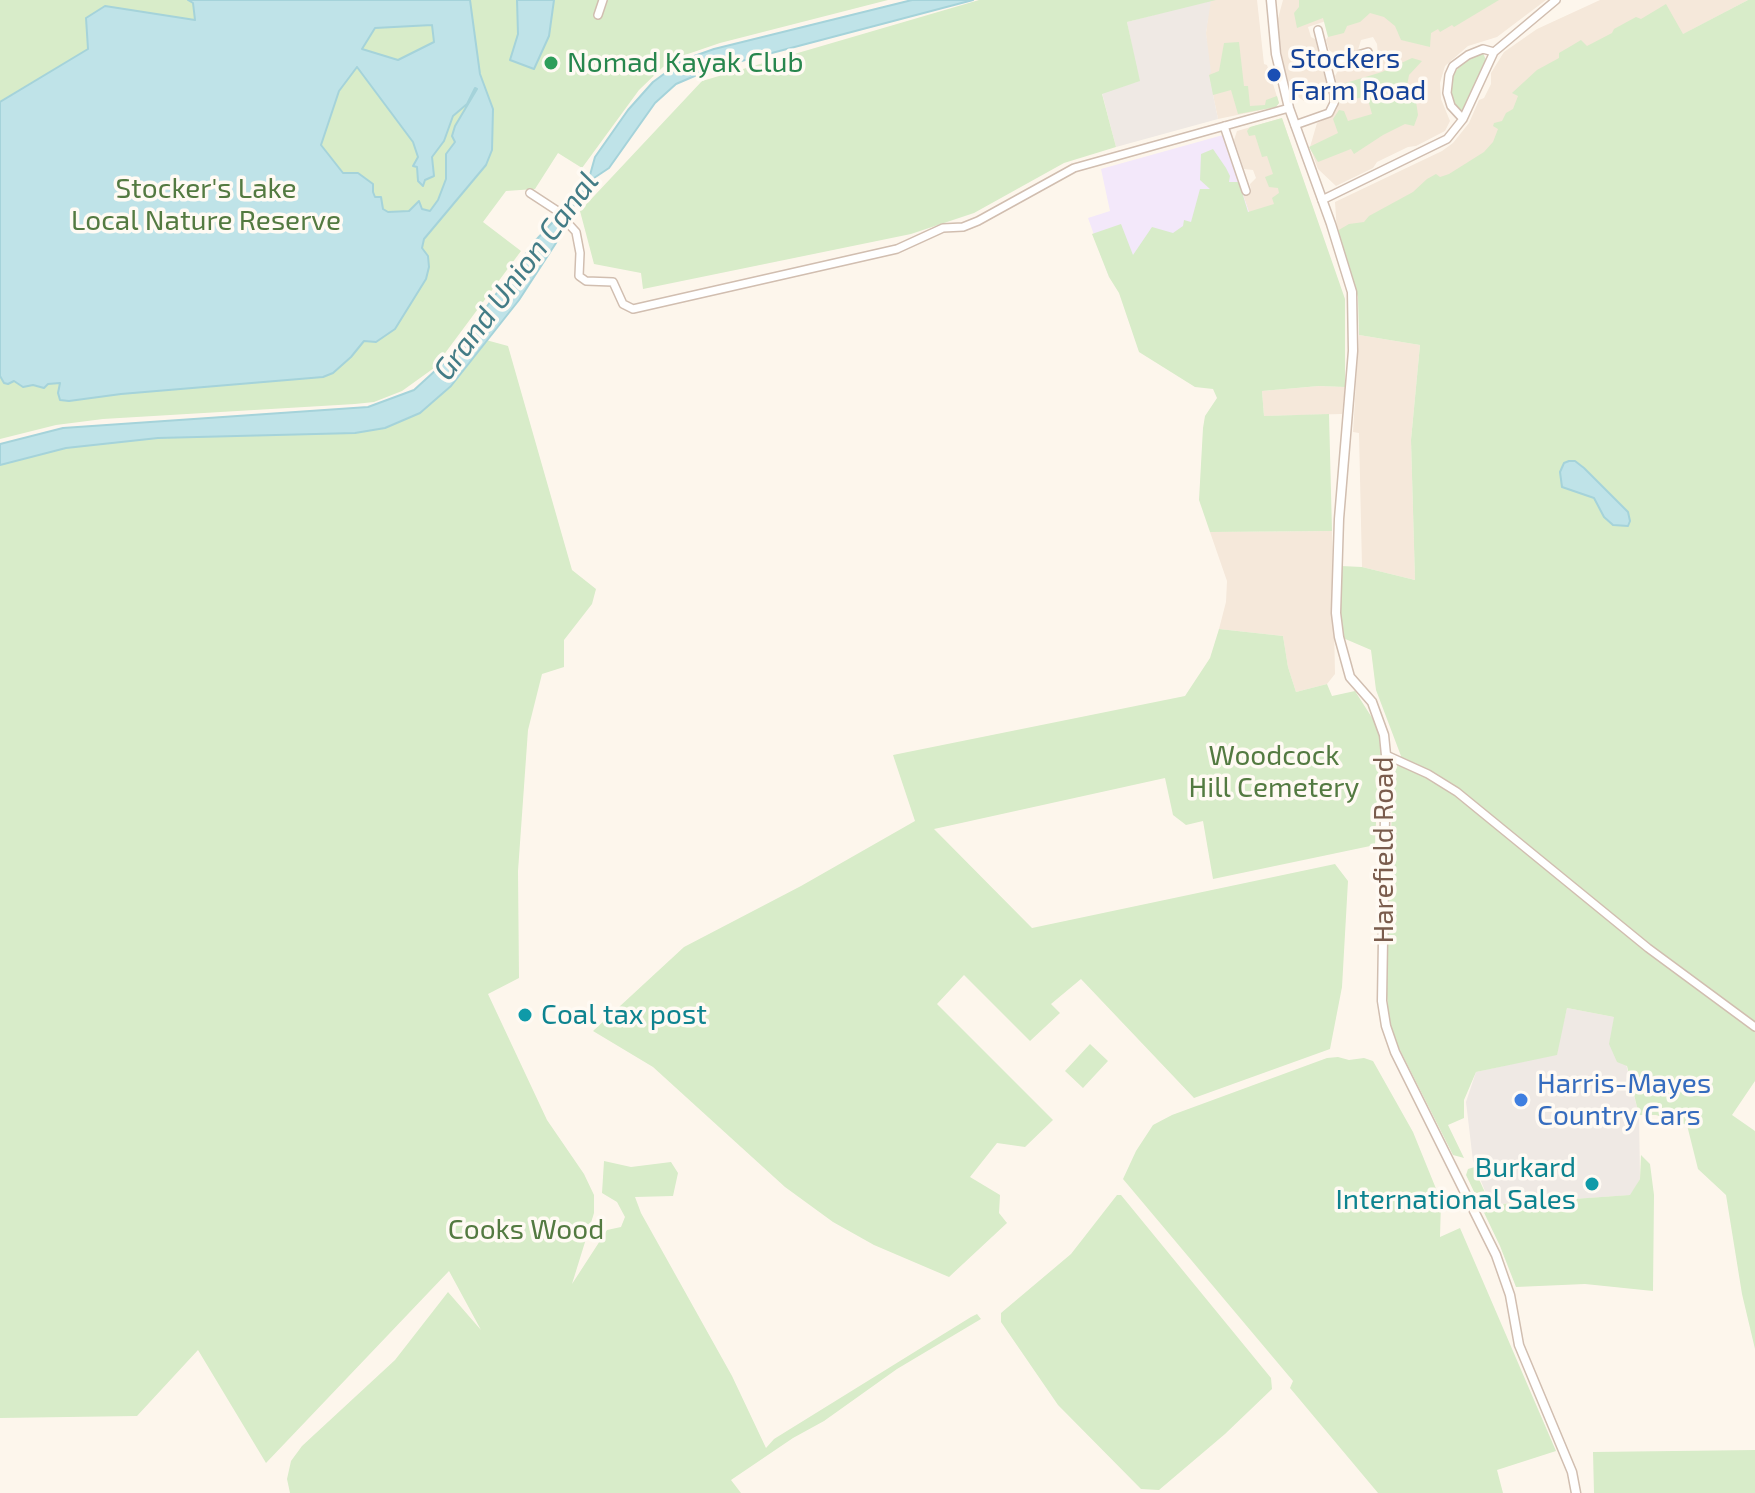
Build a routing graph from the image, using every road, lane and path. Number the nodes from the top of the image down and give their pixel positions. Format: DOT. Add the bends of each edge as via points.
graph roads {
  1 [pos="603,0"];
  2 [pos="1271,0"];
  3 [pos="1556,0"];
  4 [pos="598,15"];
  5 [pos="1318,30"];
  6 [pos="1368,52"];
  7 [pos="1494,52"];
  8 [pos="1327,64"];
  9 [pos="1289,108"];
  10 [pos="1463,119"];
  11 [pos="1295,125"];
  12 [pos="1224,126"];
  13 [pos="1246,191"];
  14 [pos="530,193"];
  15 [pos="1322,200"];
  16 [pos="1386,755"];
  17 [pos="1755,1027"];
  18 [pos="1576,1493"];
  1 -- 4 [label="street"];
  2 -- 9 [label="street, Harefield Road"];
  3 -- 7 [label="street"];
  5 -- 8 [label="street"];
  6 -- 8 [label="street"];
  7 -- 10 [label="street"];
  7 -- 10 [label="street" via="1483,49 1453,66 1447,93"];
  8 -- 11 [label="street" via="1332,108"];
  9 -- 11 [label="street, Harefield Road"];
  9 -- 12 [label="street"];
  10 -- 15 [label="street" via="1439,144"];
  11 -- 15 [label="street, Harefield Road"];
  12 -- 13 [label="street"];
  12 -- 14 [label="street" via="1074,168 978,221 943,228 897,249 633,309 623,304 613,282 579,276 576,232"];
  15 -- 16 [label="street, Harefield Road" via="1346,268 1354,318 1335,591 1339,637 1350,677 1372,702"];
  16 -- 17 [label="street" via="1457,792 1648,948"];
  16 -- 18 [label="street, Harefield Road" via="1386,1026 1496,1255 1519,1345"];
}
